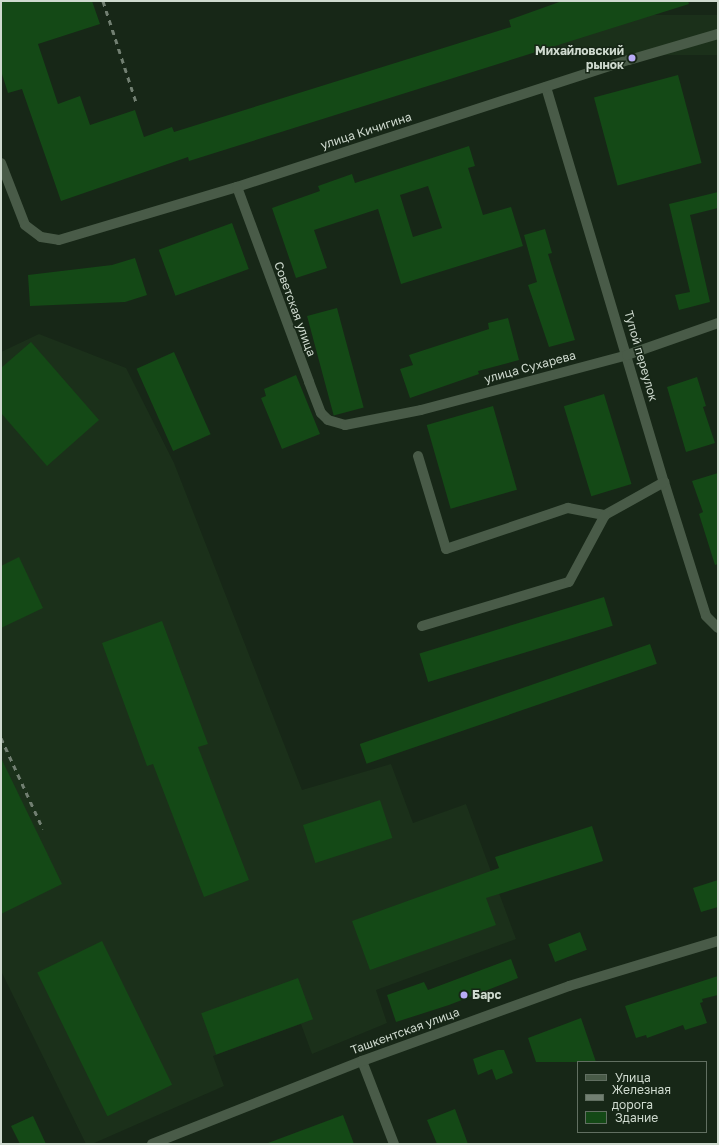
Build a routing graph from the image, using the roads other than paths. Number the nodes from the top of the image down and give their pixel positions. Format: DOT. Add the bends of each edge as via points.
graph roads {
  1 [pos="718,34"];
  2 [pos="546,87"];
  3 [pos="1,164"];
  4 [pos="237,187"];
  5 [pos="718,323"];
  6 [pos="627,355"];
  7 [pos="345,425"];
  8 [pos="418,456"];
  9 [pos="664,482"];
  10 [pos="605,515"];
  11 [pos="422,626"];
  12 [pos="718,628"];
  13 [pos="718,941"];
  14 [pos="362,1061"];
  15 [pos="152,1144"];
  16 [pos="394,1144"];
  1 -- 2 [label="street, улица Кичигина"];
  2 -- 4 [label="street, улица Кичигина"];
  2 -- 6 [label="street, Тупой переулок"];
  3 -- 4 [label="street, улица Кичигина" via="25,225 41,237 59,240"];
  4 -- 7 [label="street, Советская улица" via="321,413 328,420"];
  5 -- 6 [label="street, улица Сухарева"];
  6 -- 7 [label="street, улица Сухарева" via="421,410"];
  6 -- 9 [label="street, Тупой переулок"];
  8 -- 10 [label="street" via="446,548 568,508"];
  9 -- 10 [label="street"];
  9 -- 12 [label="street, Тупой переулок" via="706,616"];
  10 -- 11 [label="street" via="569,582"];
  13 -- 14 [label="street, Ташкентская улица" via="569,986"];
  14 -- 15 [label="street, Ташкентская улица"];
  14 -- 16 [label="street"];
}
